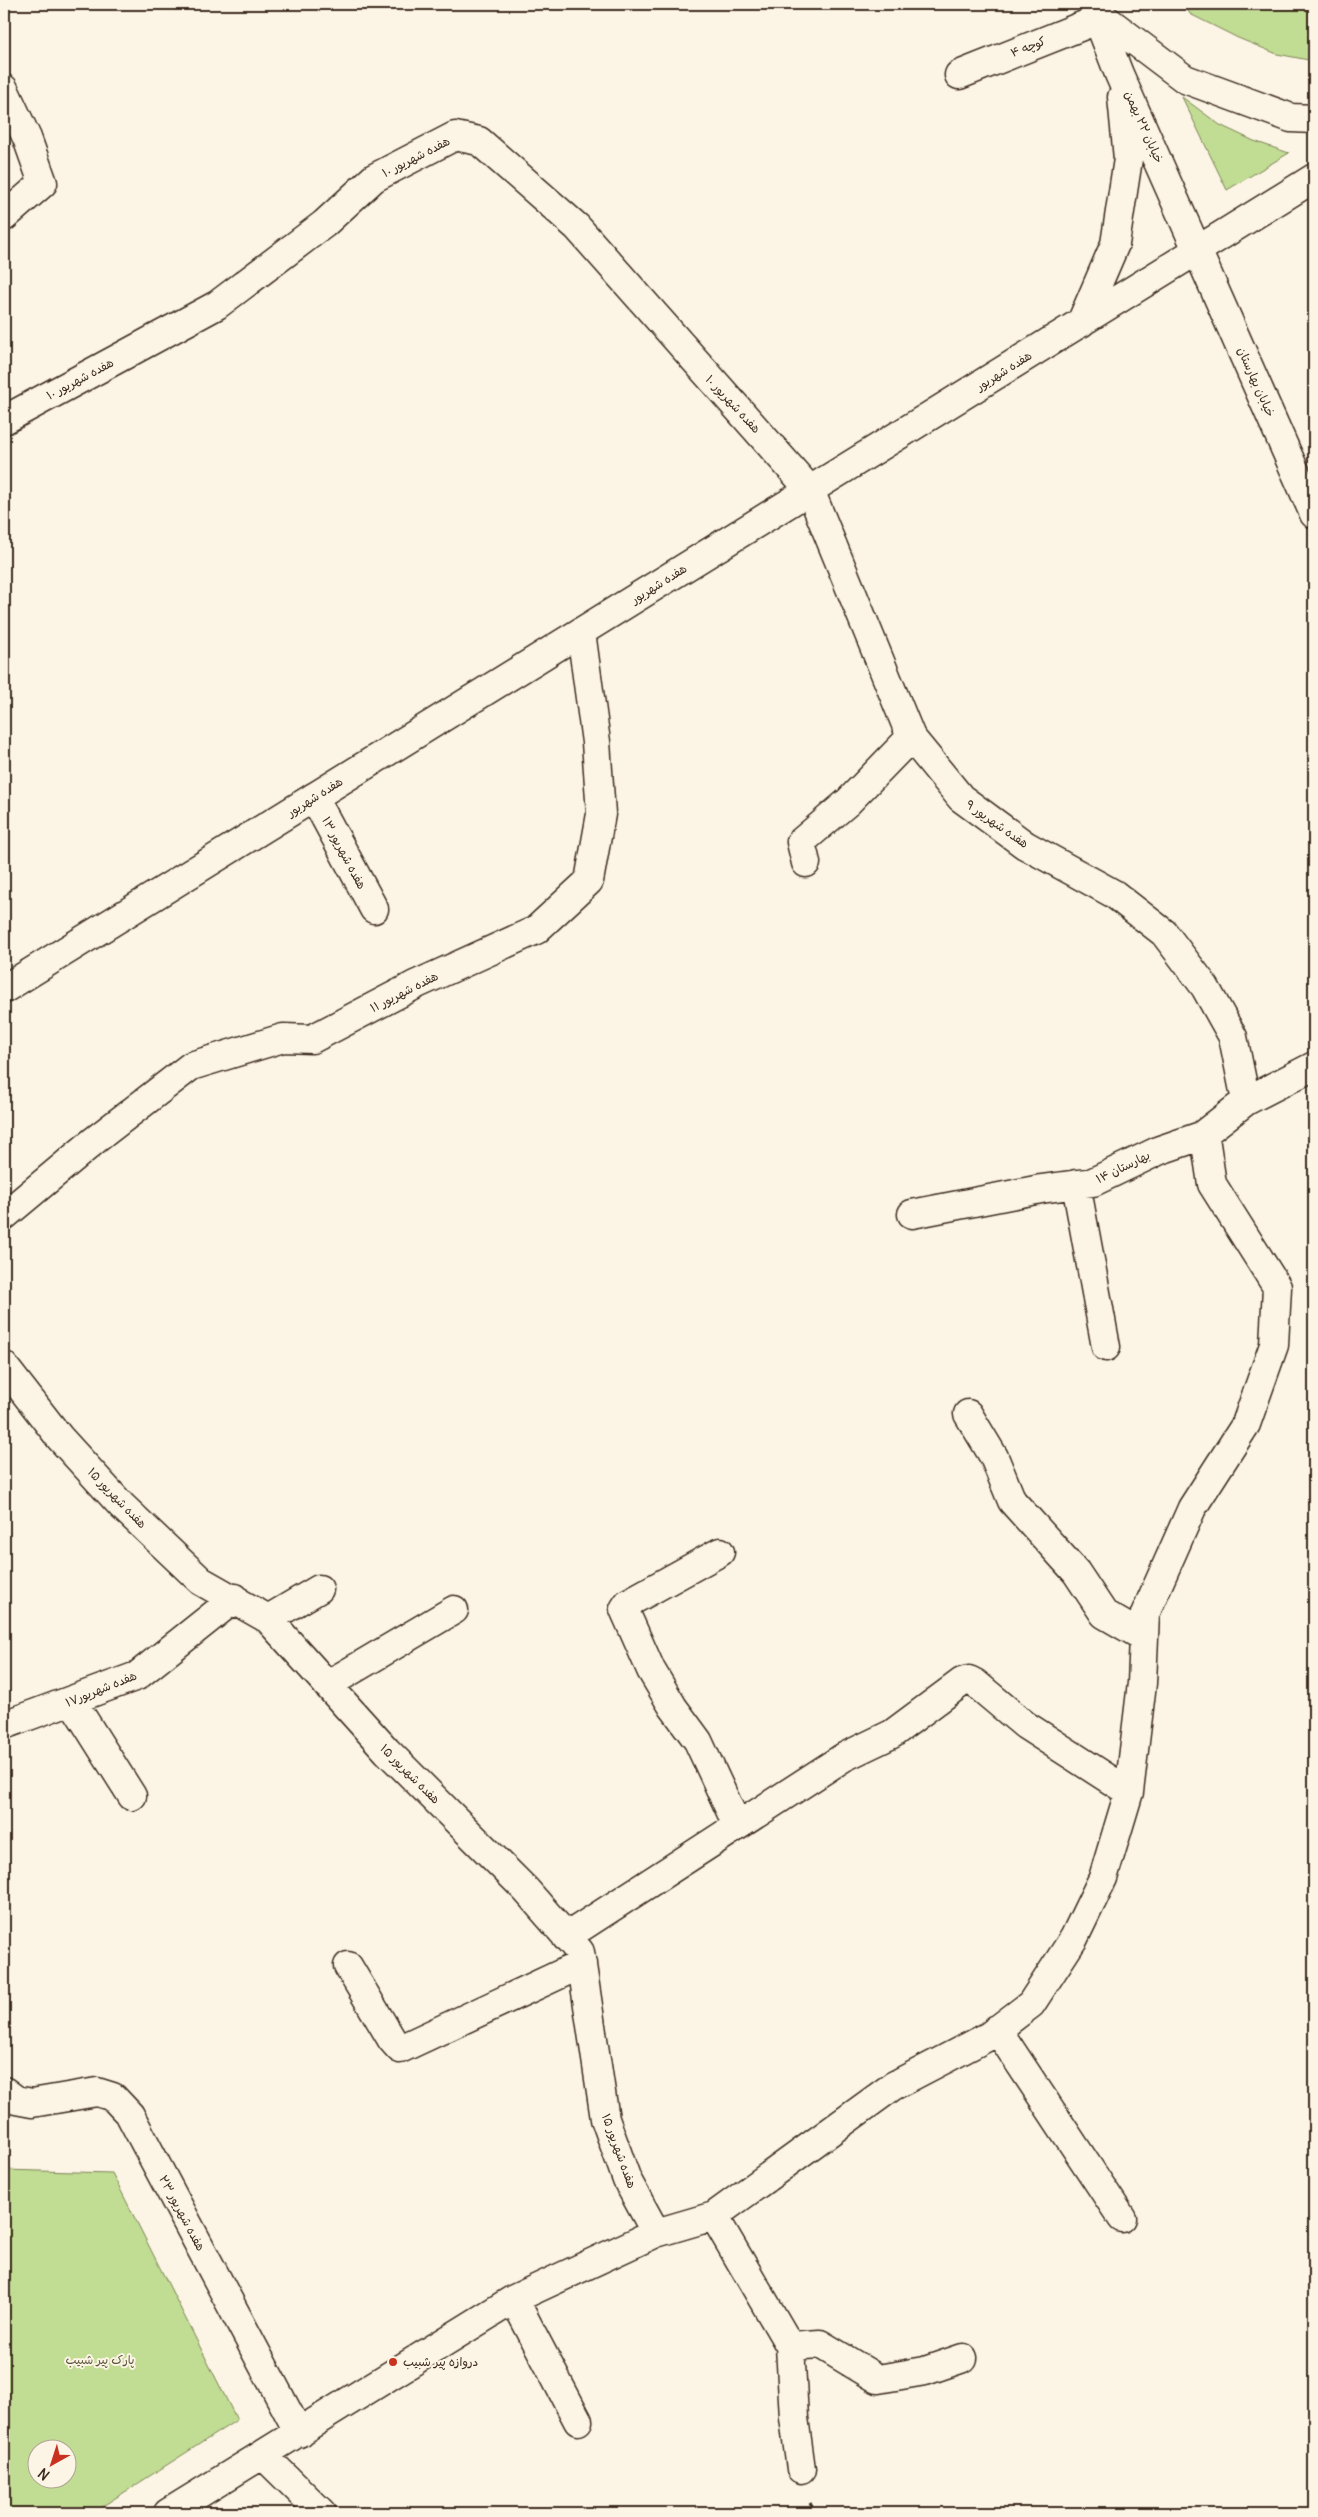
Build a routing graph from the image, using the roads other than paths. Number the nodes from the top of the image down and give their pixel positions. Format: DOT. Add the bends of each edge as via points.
graph roads {
  1 [pos="1095,12"];
  2 [pos="1119,74"];
  3 [pos="959,75"];
  4 [pos="4,89"];
  5 [pos="1314,119"];
  6 [pos="1314,178"];
  7 [pos="4,217"];
  8 [pos="1197,250"];
  9 [pos="1081,323"];
  10 [pos="4,420"];
  11 [pos="810,490"];
  12 [pos="1314,514"];
  13 [pos="581,632"];
  14 [pos="911,737"];
  15 [pos="314,797"];
  16 [pos="806,863"];
  17 [pos="374,909"];
  18 [pos="4,989"];
  19 [pos="1314,1066"];
  20 [pos="1246,1101"];
  21 [pos="1201,1136"];
  22 [pos="1076,1184"];
  23 [pos="912,1214"];
  24 [pos="4,1216"];
  25 [pos="1106,1347"];
  26 [pos="4,1366"];
  27 [pos="968,1414"];
  28 [pos="720,1552"];
  29 [pos="320,1589"];
  30 [pos="235,1598"];
  31 [pos="454,1610"];
  32 [pos="268,1618"];
  33 [pos="1144,1636"];
  34 [pos="327,1685"];
  35 [pos="72,1701"];
  36 [pos="4,1725"];
  37 [pos="1130,1792"];
  38 [pos="132,1796"];
  39 [pos="737,1825"];
  40 [pos="566,1937"];
  41 [pos="582,1964"];
  42 [pos="348,1966"];
  43 [pos="997,2029"];
  44 [pos="4,2091"];
  45 [pos="1122,2218"];
  46 [pos="704,2219"];
  47 [pos="656,2233"];
  48 [pos="514,2299"];
  49 [pos="790,2346"];
  50 [pos="963,2358"];
  51 [pos="578,2421"];
  52 [pos="299,2433"];
  53 [pos="263,2455"];
  54 [pos="801,2469"];
  55 [pos="168,2513"];
  56 [pos="322,2513"];
  1 -- 2 [label="street, خیابان ۲۲ بهمن"];
  1 -- 3 [label="street, کوچه ۴"];
  1 -- 5 [label="street" via="1185,79 1290,118"];
  2 -- 8 [label="street, خیابان ۲۲ بهمن"];
  2 -- 9 [label="street" via="1128,159 1117,235"];
  4 -- 7 [label="street" via="43,183"];
  6 -- 8 [label="street, هفده شهریور"];
  8 -- 9 [label="street, هفده شهریور"];
  8 -- 12 [label="street, خیابان بهارستان"];
  9 -- 11 [label="street, هفده شهریور"];
  10 -- 11 [label="street, هفده شهریور ۱۰" via="217,305 324,224 374,178 455,136 479,141 577,226"];
  11 -- 13 [label="street, هفده شهریور"];
  11 -- 14 [label="street, هفده شهریور ۹"];
  13 -- 15 [label="street, هفده شهریور"];
  13 -- 24 [label="street, هفده شهریور ۱۱" via="596,742 601,814 589,882 536,930 416,984 312,1039 284,1038 191,1066"];
  14 -- 16 [label="street" via="848,802 801,842"];
  14 -- 20 [label="street, هفده شهریور ۹" via="961,798 1025,845 1114,894 1164,934 1205,987 1232,1037"];
  15 -- 17 [label="street, هفده شهریور ۱۳"];
  15 -- 18 [label="street, هفده شهریور"];
  19 -- 20 [label="street, بهارستان ۱۴"];
  20 -- 21 [label="street, بهارستان ۱۴"];
  21 -- 22 [label="street, بهارستان ۱۴" via="1160,1150 1093,1182"];
  21 -- 33 [label="street" via="1206,1144 1212,1184 1277,1287 1274,1345 1246,1424 1192,1508 1145,1614"];
  22 -- 23 [label="street, بهارستان ۱۴"];
  22 -- 25 [label="street"];
  26 -- 30 [label="street, هفده شهریور ۱۵" via="60,1438 122,1506 201,1581"];
  27 -- 33 [label="street" via="994,1457 1012,1501 1076,1572 1104,1614"];
  28 -- 39 [label="street" via="628,1603 624,1609 651,1670 698,1741"];
  29 -- 32 [label="street"];
  30 -- 32 [label="street, هفده شهریور ۱۵"];
  30 -- 35 [label="street, هفده شهریور۱۷" via="137,1676"];
  31 -- 34 [label="street"];
  32 -- 34 [label="street, هفده شهریور ۱۵"];
  33 -- 37 [label="street"];
  34 -- 40 [label="street, هفده شهریور ۱۵" via="387,1751 526,1890"];
  35 -- 36 [label="street, هفده شهریور۱۷"];
  35 -- 38 [label="street"];
  37 -- 39 [label="street" via="1025,1725 969,1680 892,1734 844,1757"];
  37 -- 43 [label="street" via="1103,1878 1074,1938 1031,2004"];
  39 -- 40 [label="street"];
  40 -- 41 [label="street, هفده شهریور ۱۵" via="580,1952"];
  41 -- 42 [label="street" via="400,2049"];
  41 -- 47 [label="street, هفده شهریور ۱۵" via="605,2119 627,2180"];
  43 -- 45 [label="street"];
  43 -- 46 [label="street" via="893,2086"];
  44 -- 52 [label="street, هفده شهریور ۲۳" via="16,2100 32,2103 97,2092 113,2097 130,2115"];
  46 -- 47 [label="street"];
  46 -- 49 [label="street"];
  47 -- 48 [label="street"];
  48 -- 51 [label="street"];
  48 -- 52 [label="street"];
  49 -- 50 [label="street" via="820,2344 878,2379 925,2371"];
  49 -- 54 [label="street"];
  52 -- 53 [label="street"];
  53 -- 55 [label="street"];
  53 -- 56 [label="street"];
}
